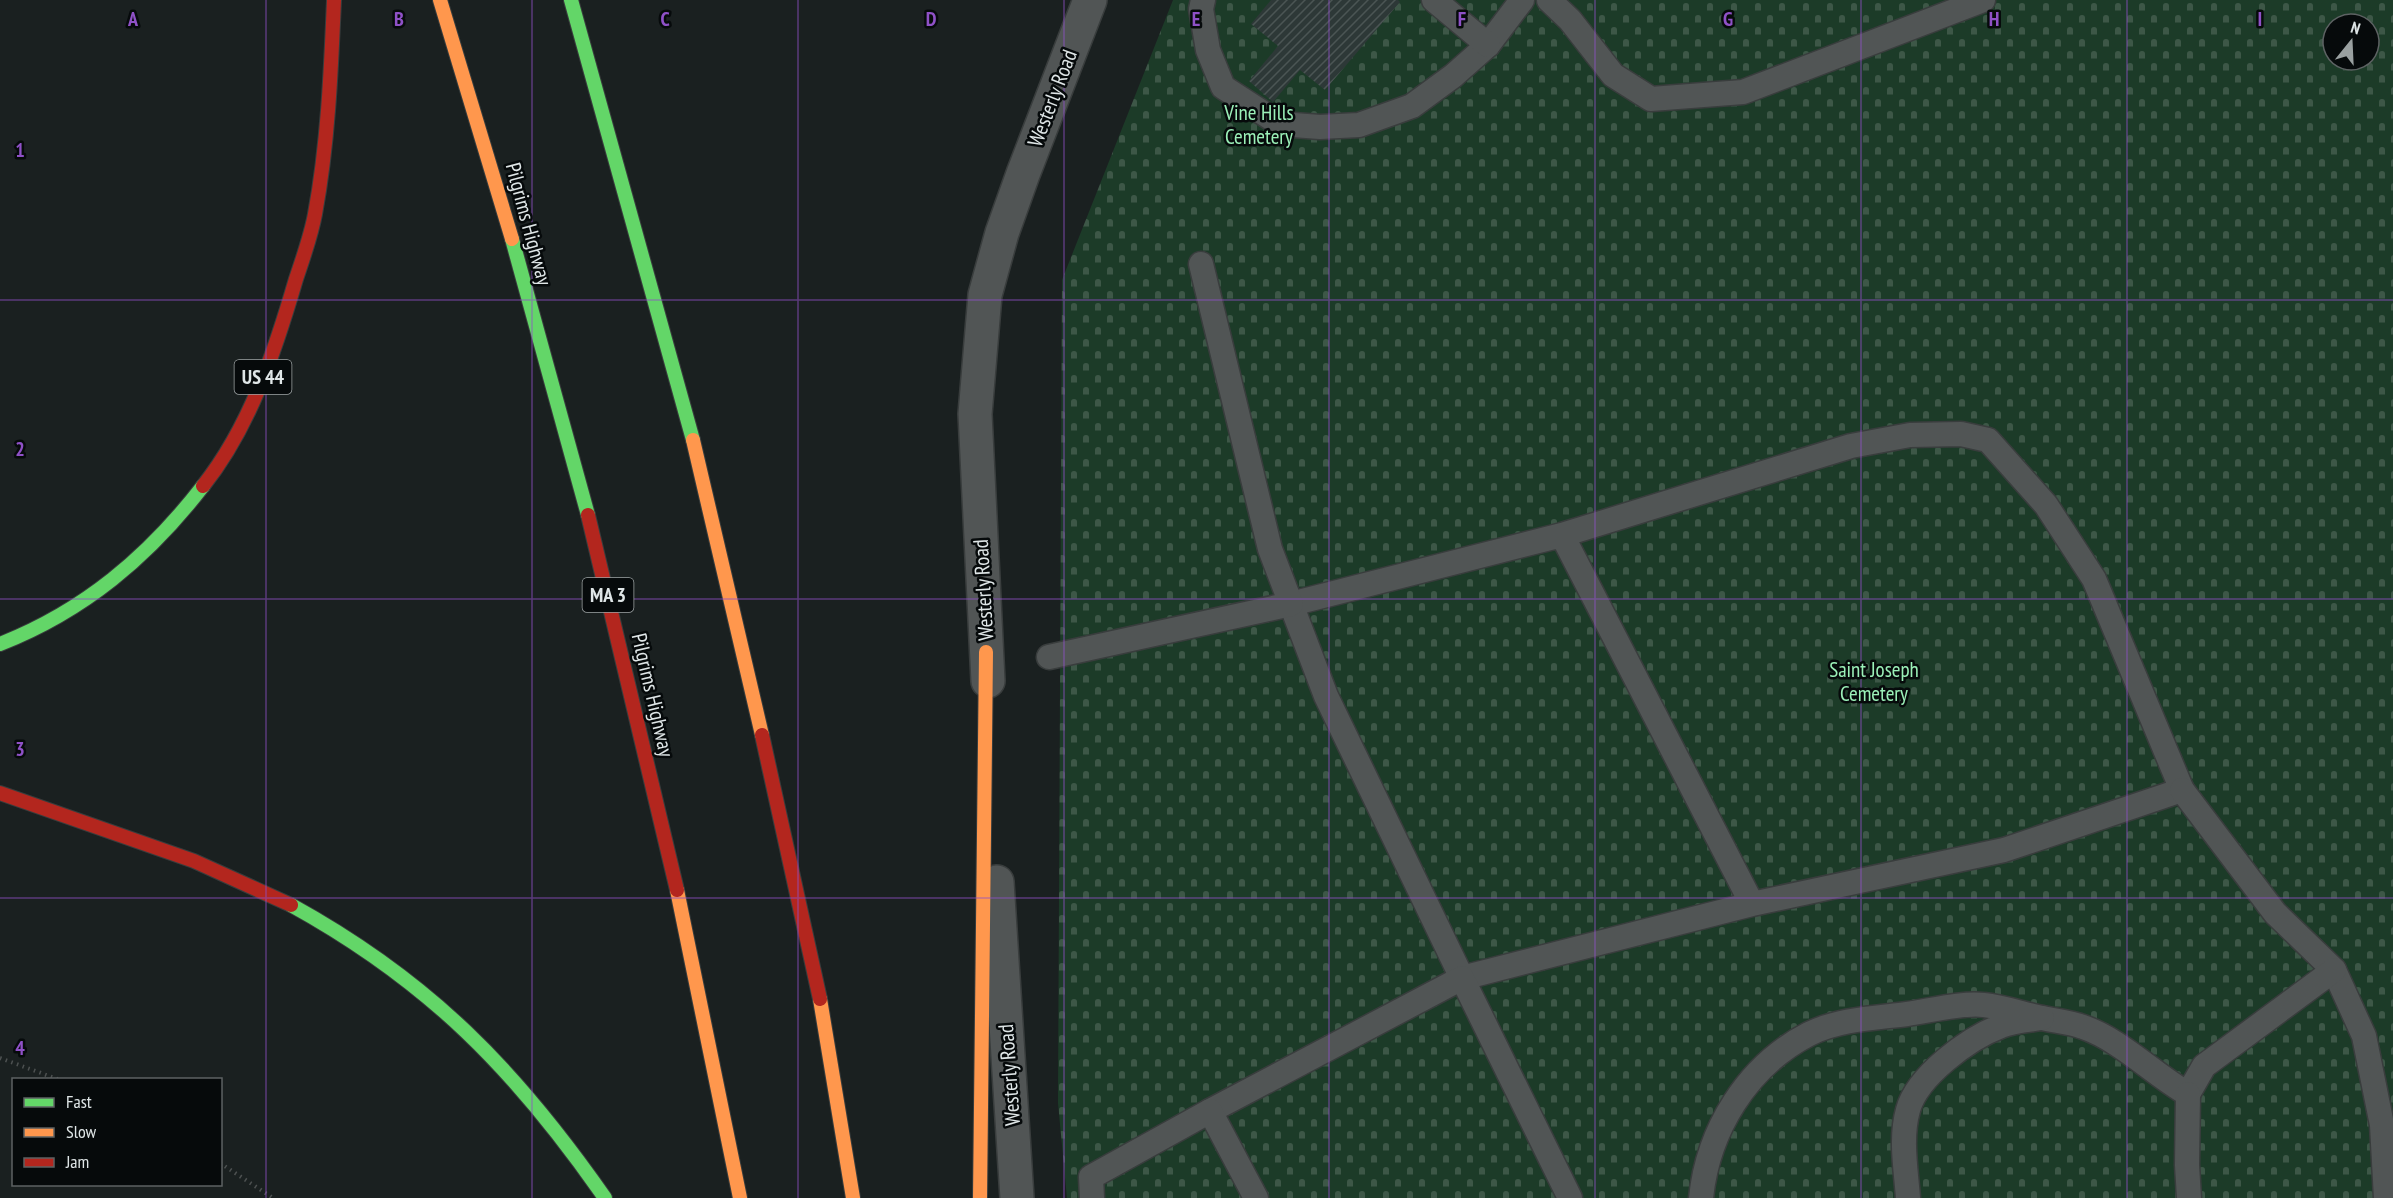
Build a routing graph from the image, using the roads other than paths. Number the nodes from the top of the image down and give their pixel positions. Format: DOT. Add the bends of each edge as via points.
graph roads {
  1 [pos="334,0"];
  2 [pos="440,0"];
  3 [pos="571,0"];
  4 [pos="1090,0"];
  5 [pos="1203,0"];
  6 [pos="1434,0"];
  7 [pos="1522,0"];
  8 [pos="1549,0"];
  9 [pos="1983,0"];
  10 [pos="1488,45"];
  11 [pos="1201,264"];
  12 [pos="1562,536"];
  13 [pos="1291,604"];
  14 [pos="0,644"];
  15 [pos="986,652"];
  16 [pos="1049,657"];
  17 [pos="2182,790"];
  18 [pos="0,793"];
  19 [pos="1752,904"];
  20 [pos="2334,970"];
  21 [pos="1462,978"];
  22 [pos="2042,1018"];
  23 [pos="2188,1094"];
  24 [pos="1210,1111"];
  25 [pos="605,1198"];
  26 [pos="740,1198"];
  27 [pos="853,1198"];
  28 [pos="980,1198"];
  29 [pos="1017,1198"];
  30 [pos="1092,1198"];
  31 [pos="1256,1198"];
  32 [pos="1570,1198"];
  33 [pos="1701,1198"];
  34 [pos="1908,1198"];
  35 [pos="2189,1198"];
  36 [pos="2386,1198"];
  1 -- 14 [label="highway, US 44" via="330,98 314,215 283,327 229,448 173,528 115,581 45,626"];
  2 -- 26 [label="highway, Pilgrims Highway / MA 3" via="491,161 620,640"];
  3 -- 27 [label="highway" via="706,487 814,962"];
  4 -- 15 [label="street, Westerly Road" via="1019,184 985,295 975,414"];
  5 -- 10 [label="lane" via="1208,50 1222,87 1280,124 1320,128 1359,125 1412,106"];
  6 -- 10 [label="lane"];
  7 -- 10 [label="lane"];
  8 -- 9 [label="lane" via="1613,75 1651,99 1743,92"];
  11 -- 13 [label="lane" via="1270,549"];
  12 -- 13 [label="lane"];
  12 -- 17 [label="lane" via="1851,446 1910,435 1961,434 1988,440 2046,505 2094,579"];
  12 -- 19 [label="lane"];
  13 -- 16 [label="lane"];
  13 -- 21 [label="lane" via="1326,696"];
  15 -- 28 [label="highway"];
  15 -- 29 [label="street, Westerly Road"];
  17 -- 19 [label="lane" via="2004,850"];
  17 -- 20 [label="lane" via="2275,913"];
  18 -- 25 [label="highway" via="192,860 258,888 338,932 407,980 486,1048 545,1115"];
  19 -- 21 [label="lane"];
  20 -- 23 [label="lane" via="2205,1066"];
  20 -- 36 [label="lane" via="2364,1036 2382,1125"];
  21 -- 24 [label="lane"];
  21 -- 32 [label="lane"];
  22 -- 23 [label="lane" via="2083,1027 2112,1041"];
  22 -- 33 [label="lane" via="1982,1004 1845,1023 1810,1034 1756,1075 1727,1110 1710,1148"];
  22 -- 34 [label="lane" via="2002,1025 1961,1047 1912,1096 1904,1141"];
  23 -- 35 [label="lane"];
  24 -- 30 [label="lane" via="1091,1177"];
  24 -- 31 [label="lane"];
}
